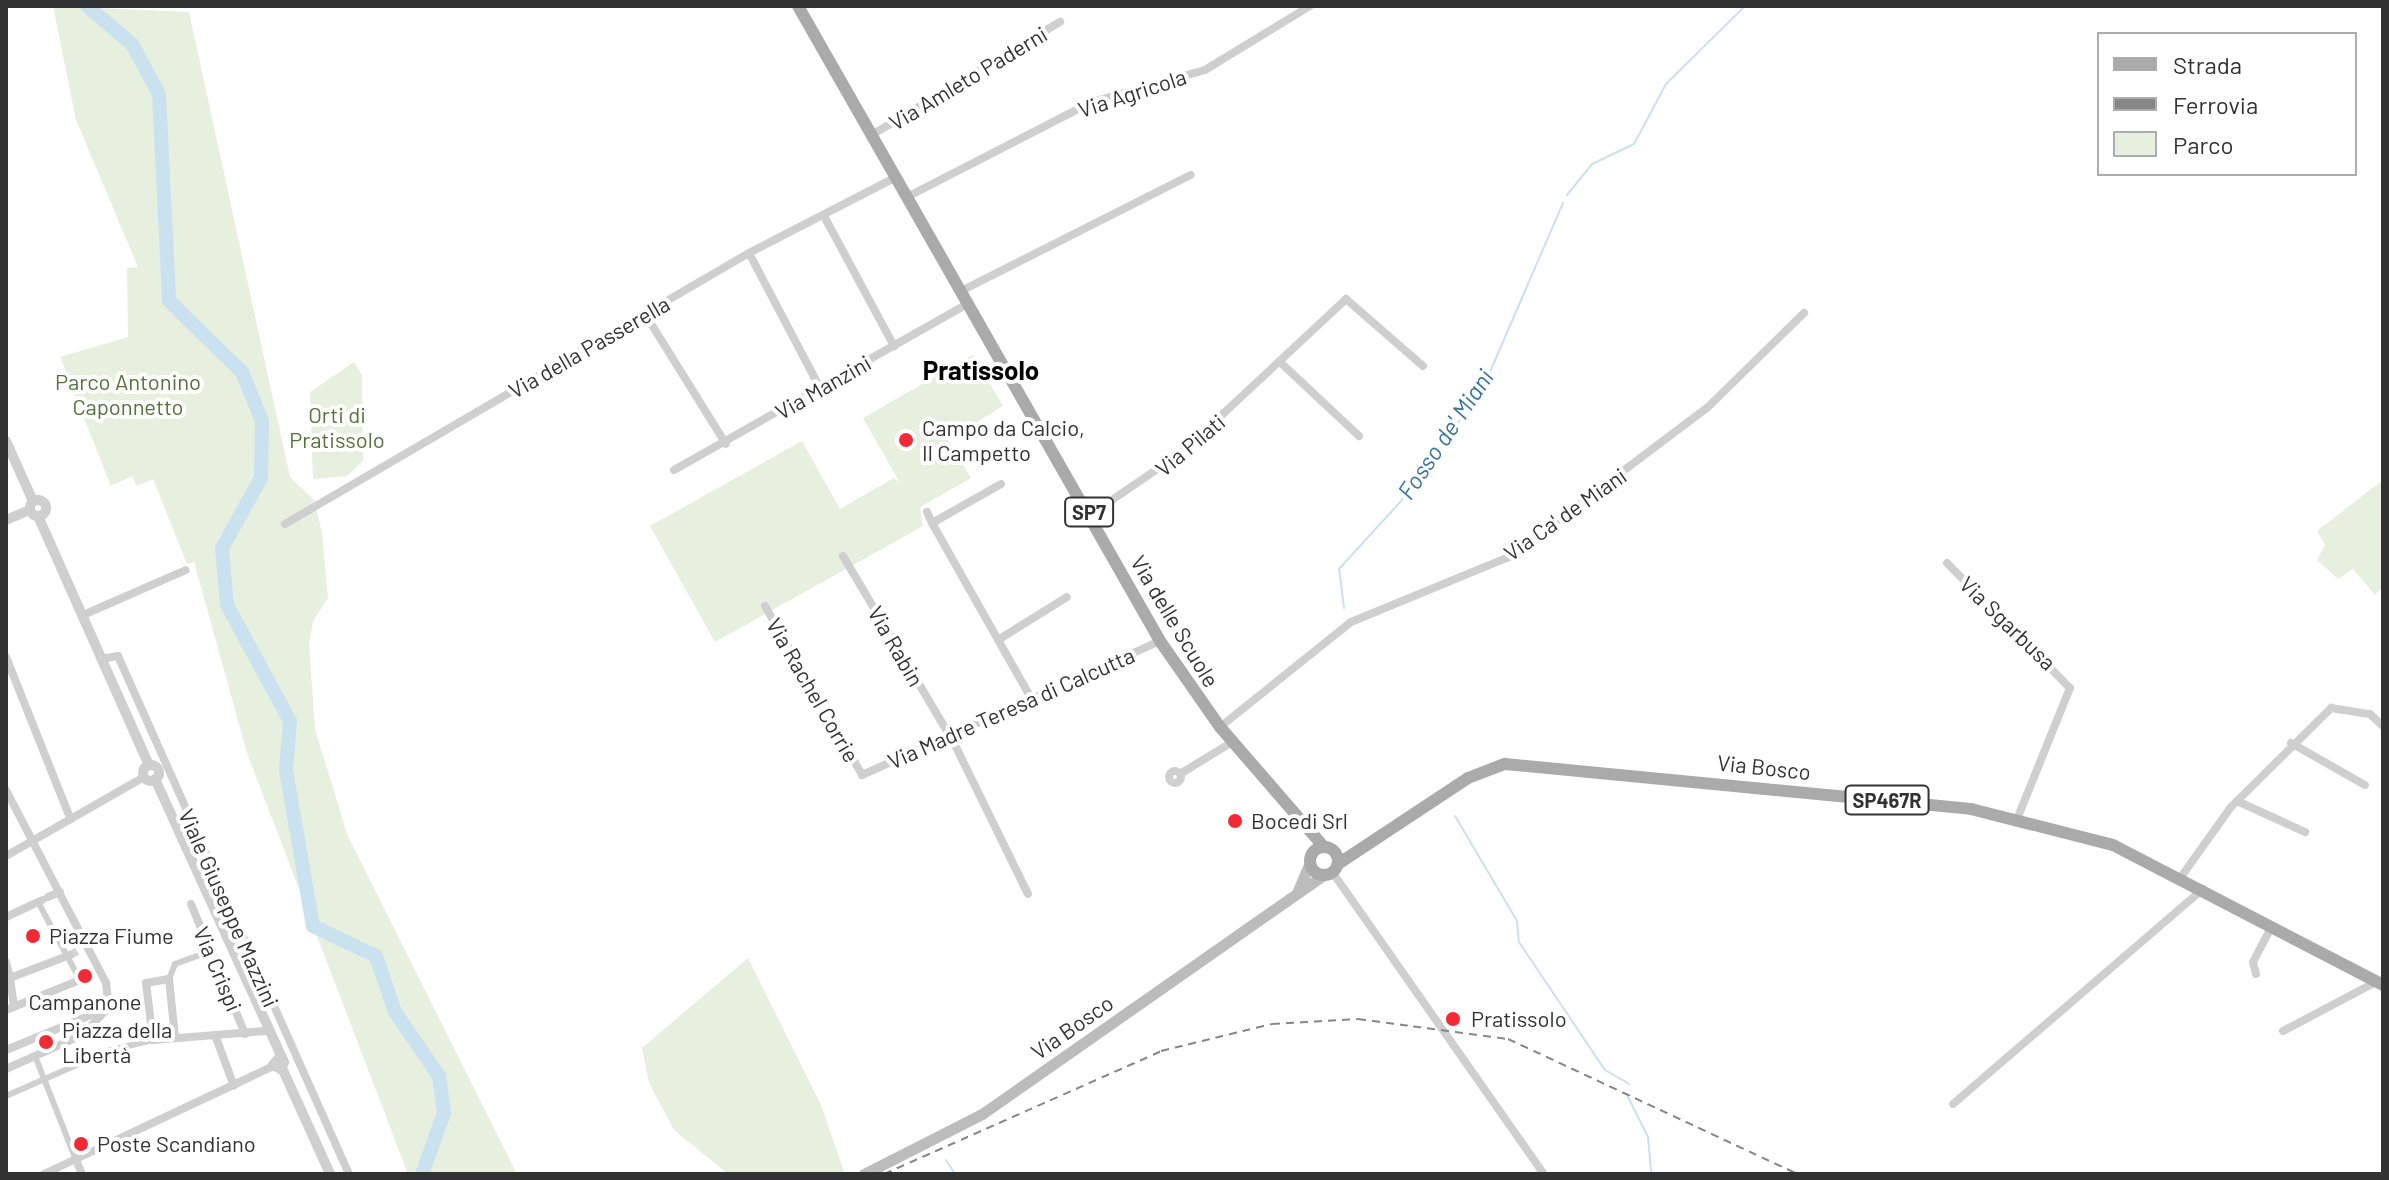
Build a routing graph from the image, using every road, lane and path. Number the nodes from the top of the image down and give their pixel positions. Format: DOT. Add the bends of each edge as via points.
graph roads {
  1 [pos="1310,6"];
  2 [pos="800,7"];
  3 [pos="1060,22"];
  4 [pos="875,133"];
  5 [pos="1191,175"];
  6 [pos="896,177"];
  7 [pos="907,197"];
  8 [pos="824,216"];
  9 [pos="749,253"];
  10 [pos="963,290"];
  11 [pos="970,303"];
  12 [pos="1804,313"];
  13 [pos="645,314"];
  14 [pos="894,346"];
  15 [pos="1281,363"];
  16 [pos="1423,366"];
  17 [pos="820,388"];
  18 [pos="1359,436"];
  19 [pos="6,441"];
  20 [pos="726,444"];
  21 [pos="674,470"];
  22 [pos="1001,484"];
  23 [pos="34,509"];
  24 [pos="927,512"];
  25 [pos="1090,515"];
  26 [pos="6,520"];
  27 [pos="932,523"];
  28 [pos="285,524"];
  29 [pos="843,556"];
  30 [pos="1947,563"];
  31 [pos="186,570"];
  32 [pos="1067,597"];
  33 [pos="765,606"];
  34 [pos="83,615"];
  35 [pos="998,640"];
  36 [pos="1160,641"];
  37 [pos="6,657"];
  38 [pos="101,659"];
  39 [pos="10,679"];
  40 [pos="1031,698"];
  41 [pos="2383,726"];
  42 [pos="1220,727"];
  43 [pos="950,735"];
  44 [pos="1232,742"];
  45 [pos="2291,743"];
  46 [pos="1180,774"];
  47 [pos="862,775"];
  48 [pos="150,778"];
  49 [pos="2365,785"];
  50 [pos="6,790"];
  51 [pos="2237,801"];
  52 [pos="2018,817"];
  53 [pos="71,820"];
  54 [pos="1305,831"];
  55 [pos="2305,832"];
  56 [pos="1375,838"];
  57 [pos="31,843"];
  58 [pos="1326,847"];
  59 [pos="6,856"];
  60 [pos="1310,860"];
  61 [pos="1331,871"];
  62 [pos="2181,877"];
  63 [pos="2203,889"];
  64 [pos="60,892"];
  65 [pos="1028,894"];
  66 [pos="1294,897"];
  67 [pos="43,900"];
  68 [pos="191,904"];
  69 [pos="6,917"];
  70 [pos="2272,926"];
  71 [pos="88,946"];
  72 [pos="207,952"];
  73 [pos="72,953"];
  74 [pos="6,962"];
  75 [pos="100,971"];
  76 [pos="2256,974"];
  77 [pos="10,978"];
  78 [pos="85,978"];
  79 [pos="169,979"];
  80 [pos="2381,983"];
  81 [pos="109,1007"];
  82 [pos="10,1008"];
  83 [pos="266,1031"];
  84 [pos="2283,1031"];
  85 [pos="245,1034"];
  86 [pos="215,1035"];
  87 [pos="175,1037"];
  88 [pos="29,1040"];
  89 [pos="153,1040"];
  90 [pos="6,1050"];
  91 [pos="35,1056"];
  92 [pos="278,1064"];
  93 [pos="6,1069"];
  94 [pos="44,1079"];
  95 [pos="234,1086"];
  96 [pos="6,1096"];
  97 [pos="1953,1104"];
  98 [pos="76,1160"];
  99 [pos="44,1174"];
  100 [pos="82,1174"];
  101 [pos="330,1174"];
  102 [pos="349,1174"];
  103 [pos="864,1174"];
  104 [pos="1544,1174"];
  1 -- 7 [label="street, Via Agricola" via="1216,65 1092,102"];
  2 -- 4 [label="main road, Via delle Scuole / SP7"];
  3 -- 4 [label="street, Via Amleto Paderni"];
  4 -- 6 [label="main road, Via delle Scuole / SP7"];
  5 -- 10 [label="street"];
  6 -- 7 [label="main road, Via delle Scuole / SP7"];
  6 -- 8 [label="street, Via della Passerella"];
  7 -- 10 [label="main road, Via delle Scuole / SP7"];
  8 -- 9 [label="street, Via della Passerella"];
  8 -- 14 [label="street"];
  9 -- 13 [label="street, Via della Passerella"];
  9 -- 17 [label="street"];
  10 -- 11 [label="main road, Via delle Scuole / SP7"];
  11 -- 14 [label="street, Via Manzini"];
  11 -- 25 [label="main road, Via delle Scuole / SP7"];
  12 -- 42 [label="street, Via Ca' de Miani" via="1707,408 1509,557 1351,622"];
  13 -- 20 [label="street"];
  13 -- 28 [label="street, Via della Passerella"];
  14 -- 17 [label="street, Via Manzini"];
  15 -- 16 [label="street, Via Pilati" via="1346,299"];
  15 -- 18 [label="street"];
  15 -- 25 [label="street, Via Pilati" via="1140,487"];
  17 -- 20 [label="street, Via Manzini"];
  19 -- 23 [label="street"];
  20 -- 21 [label="street, Via Manzini"];
  22 -- 27 [label="street"];
  23 -- 26 [label="street"];
  23 -- 34 [label="street"];
  24 -- 27 [label="street"];
  25 -- 36 [label="main road, Via delle Scuole / SP7"];
  27 -- 35 [label="street"];
  29 -- 43 [label="street, Via Rabin"];
  30 -- 52 [label="street, Via Sgarbusa" via="2070,688"];
  31 -- 34 [label="street"];
  32 -- 35 [label="street"];
  33 -- 47 [label="street, Via Rachel Corrie"];
  34 -- 38 [label="street"];
  35 -- 40 [label="street"];
  36 -- 40 [label="street, Via Madre Teresa di Calcutta"];
  36 -- 42 [label="main road, Via delle Scuole / SP7"];
  37 -- 39 [label="street"];
  38 -- 48 [label="street, Viale Giuseppe Mazzini" via="149,765 158,770"];
  38 -- 102 [label="street, Viale Giuseppe Mazzini" via="118,656"];
  39 -- 53 [label="street"];
  40 -- 43 [label="street, Via Madre Teresa di Calcutta"];
  41 -- 45 [label="street" via="2370,714 2331,708"];
  42 -- 44 [label="main road, Via delle Scuole / SP7"];
  43 -- 47 [label="street, Via Madre Teresa di Calcutta"];
  43 -- 65 [label="street, Via Rabin"];
  44 -- 46 [label="street"];
  44 -- 54 [label="main road, Via delle Scuole / SP7"];
  45 -- 49 [label="street"];
  45 -- 51 [label="street"];
  48 -- 53 [label="street"];
  48 -- 83 [label="street, Viale Giuseppe Mazzini"];
  50 -- 57 [label="street"];
  51 -- 55 [label="street"];
  51 -- 62 [label="street"];
  52 -- 56 [label="main road, Via Bosco / SP467R" via="1524,763 1468,778"];
  52 -- 62 [label="main road, Via Bosco / SP467R" via="2102,841"];
  53 -- 57 [label="street"];
  54 -- 58 [label="main road, Via delle Scuole / SP7"];
  54 -- 60 [label="main road, Via delle Scuole / SP7"];
  56 -- 58 [label="main road, Via Bosco / SP467R"];
  56 -- 61 [label="main road, Via Bosco / SP467R"];
  57 -- 59 [label="street"];
  57 -- 64 [label="street"];
  58 -- 60 [label="main road"];
  58 -- 61 [label="main road"];
  60 -- 61 [label="main road"];
  60 -- 66 [label="main road"];
  61 -- 66 [label="main road, Via Bosco / SP467R"];
  61 -- 104 [label="street"];
  62 -- 63 [label="main road, Via Bosco / SP467R"];
  63 -- 70 [label="main road, Via Bosco / SP467R"];
  63 -- 97 [label="street"];
  64 -- 67 [label="street"];
  64 -- 71 [label="street"];
  66 -- 103 [label="main road, Via Bosco / SP467R" via="960,1129"];
  67 -- 69 [label="street"];
  67 -- 73 [label="street"];
  68 -- 72 [label="street, Via Crispi"];
  70 -- 76 [label="street" via="2253,962"];
  70 -- 80 [label="main road, Via Bosco / SP467R"];
  71 -- 73 [label="street"];
  71 -- 75 [label="street"];
  72 -- 79 [label="street" via="175,964"];
  72 -- 85 [label="street, Via Crispi"];
  73 -- 77 [label="street"];
  73 -- 78 [label="street"];
  74 -- 77 [label="street"];
  75 -- 78 [label="street"];
  75 -- 81 [label="street"];
  77 -- 82 [label="street"];
  78 -- 82 [label="street"];
  79 -- 87 [label="street"];
  79 -- 89 [label="street" via="146,983"];
  80 -- 84 [label="street, Via Bosco"];
  81 -- 88 [label="street"];
  81 -- 91 [label="street" via="82,1035"];
  83 -- 85 [label="street"];
  83 -- 92 [label="street, Viale Giuseppe Mazzini"];
  85 -- 86 [label="street"];
  86 -- 87 [label="street"];
  86 -- 95 [label="street"];
  87 -- 89 [label="street"];
  88 -- 90 [label="street"];
  88 -- 91 [label="street"];
  89 -- 94 [label="street"];
  91 -- 93 [label="street"];
  91 -- 94 [label="street"];
  92 -- 95 [label="street"];
  92 -- 101 [label="street, Viale Giuseppe Mazzini"];
  94 -- 96 [label="street"];
  94 -- 98 [label="street"];
  95 -- 98 [label="street"];
  98 -- 99 [label="street"];
  98 -- 100 [label="street"];
}
